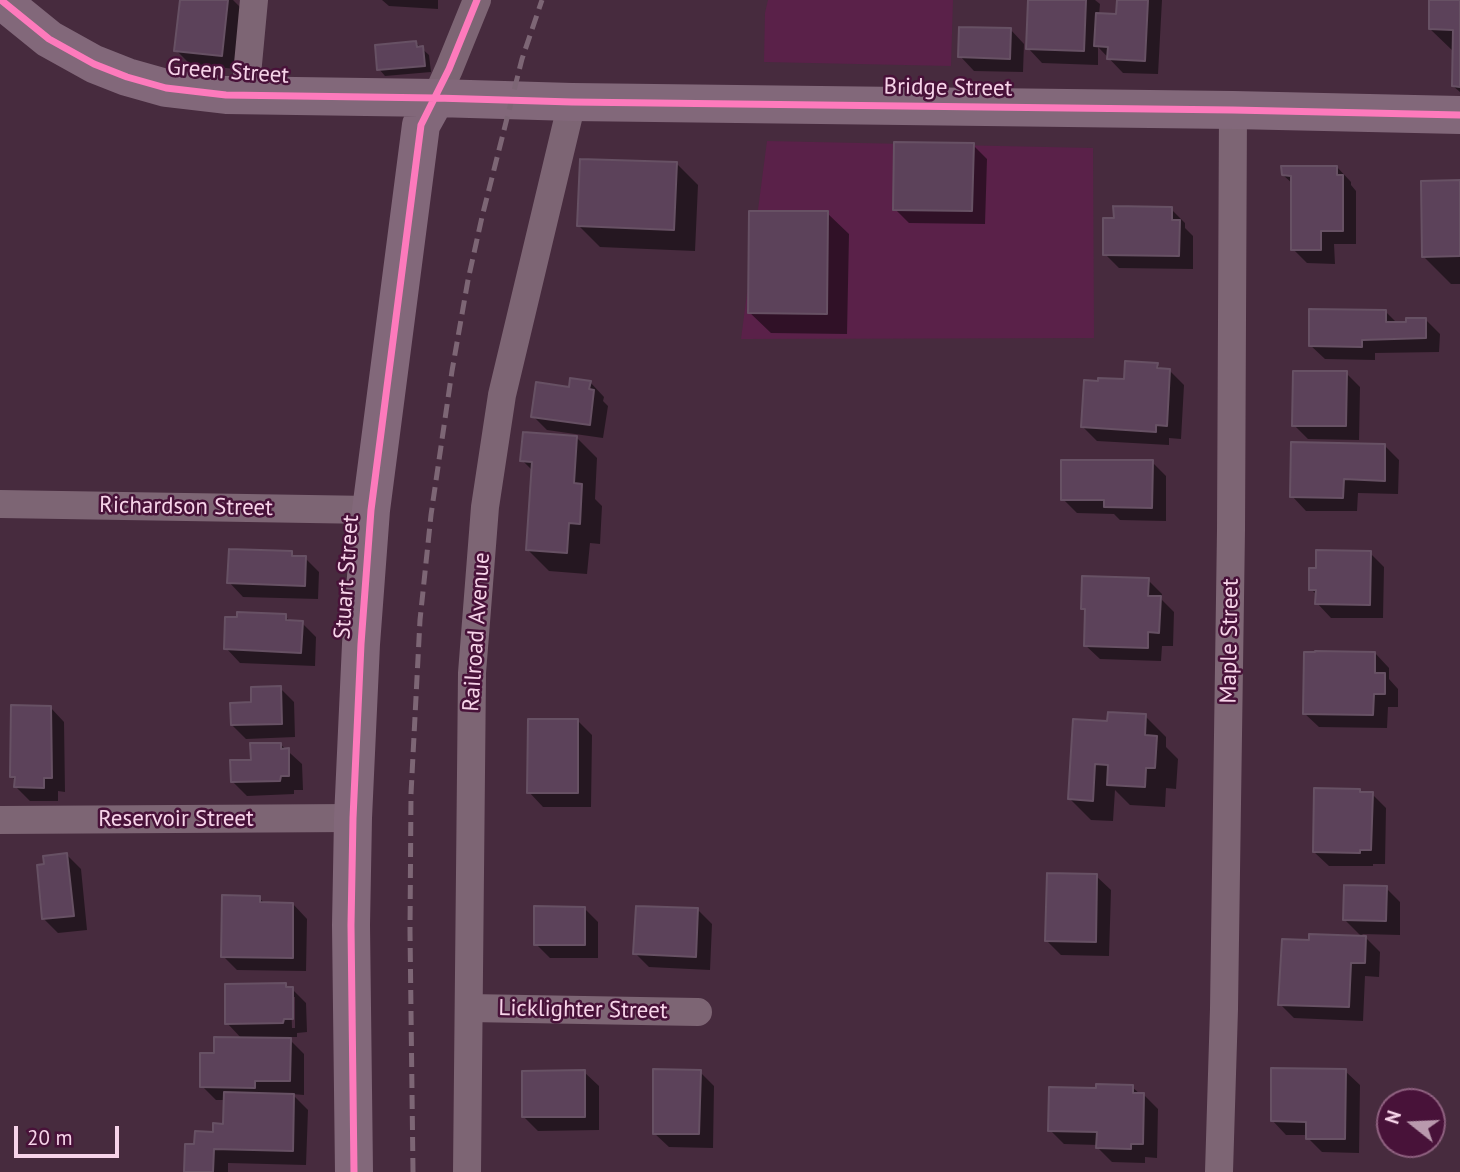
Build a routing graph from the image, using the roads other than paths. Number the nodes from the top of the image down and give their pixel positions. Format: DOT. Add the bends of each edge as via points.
graph roads {
  1 [pos="1,0"];
  2 [pos="254,0"];
  3 [pos="477,0"];
  4 [pos="245,96"];
  5 [pos="436,98"];
  6 [pos="572,102"];
  7 [pos="1233,110"];
  8 [pos="1460,115"];
  9 [pos="0,505"];
  10 [pos="371,510"];
  11 [pos="353,818"];
  12 [pos="0,820"];
  13 [pos="468,1008"];
  14 [pos="698,1012"];
  15 [pos="354,1172"];
  16 [pos="467,1172"];
  17 [pos="1219,1172"];
  1 -- 4 [label="street, Green Street" via="49,39 107,70 166,88"];
  2 -- 4 [label="street"];
  3 -- 5 [label="street, Stuart Street"];
  4 -- 5 [label="street, Green Street"];
  5 -- 6 [label="street, Bridge Street"];
  5 -- 10 [label="street, Stuart Street" via="421,125"];
  6 -- 7 [label="street, Bridge Street"];
  6 -- 13 [label="street, Railroad Avenue" via="502,395 485,507 472,673"];
  7 -- 8 [label="street, Bridge Street"];
  7 -- 17 [label="street, Maple Street" via="1231,530"];
  9 -- 10 [label="street, Richardson Street"];
  10 -- 11 [label="street, Stuart Street"];
  11 -- 12 [label="street, Reservoir Street"];
  11 -- 15 [label="street, Stuart Street"];
  13 -- 14 [label="street, Licklighter Street"];
  13 -- 16 [label="street, Railroad Avenue"];
}
